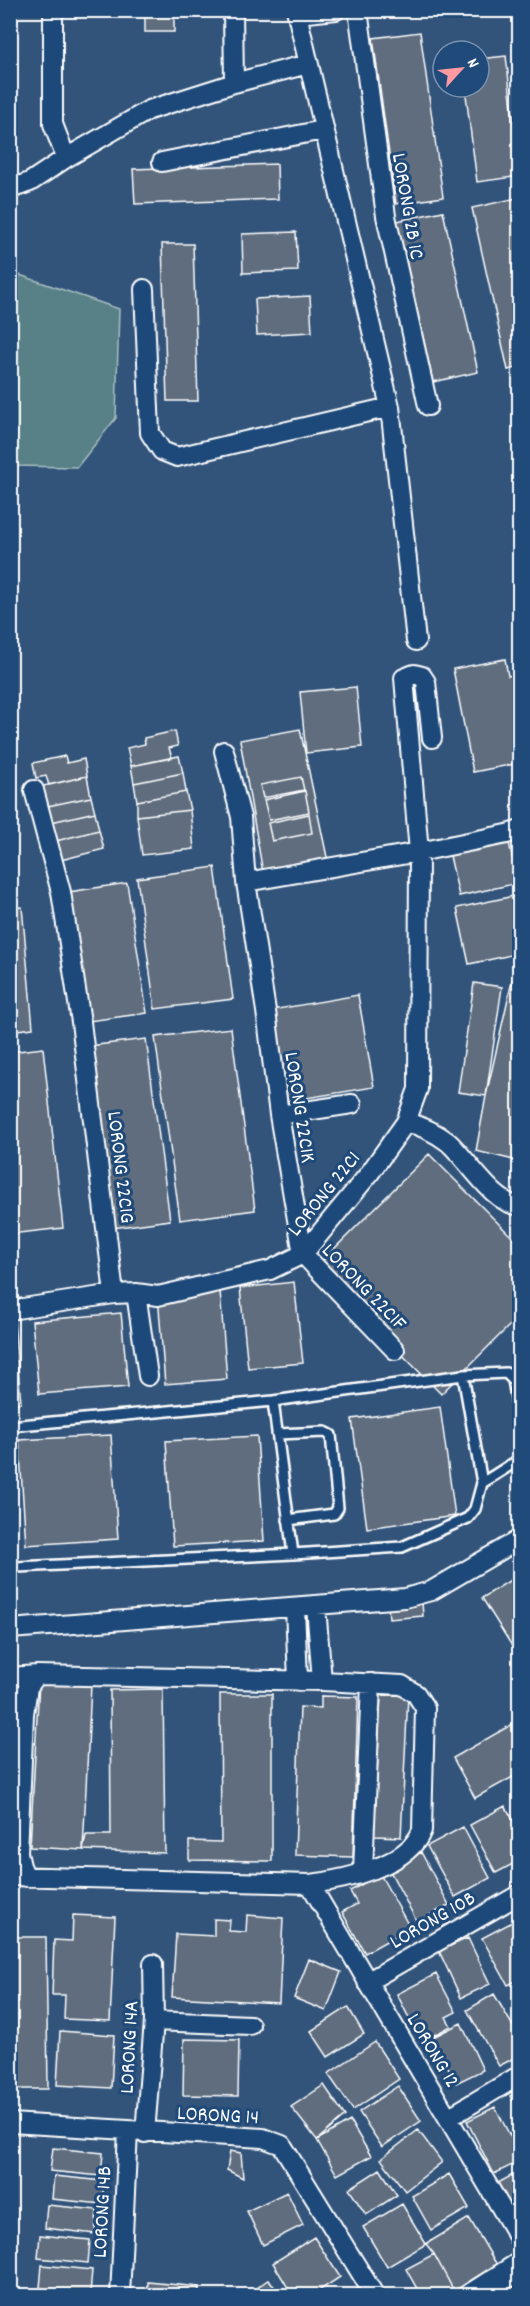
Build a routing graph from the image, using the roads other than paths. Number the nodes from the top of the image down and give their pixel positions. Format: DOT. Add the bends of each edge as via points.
graph roads {
  1 [pos="52,10"];
  2 [pos="233,10"];
  3 [pos="336,10"];
  4 [pos="358,10"];
  5 [pos="296,13"];
  6 [pos="308,64"];
  7 [pos="234,83"];
  8 [pos="323,130"];
  9 [pos="66,158"];
  10 [pos="162,162"];
  11 [pos="10,189"];
  12 [pos="144,289"];
  13 [pos="428,406"];
  14 [pos="390,407"];
  15 [pos="416,641"];
  16 [pos="432,738"];
  17 [pos="224,751"];
  18 [pos="34,790"];
  19 [pos="519,830"];
  20 [pos="419,852"];
  21 [pos="246,882"];
  22 [pos="352,1104"];
  23 [pos="279,1115"];
  24 [pos="406,1122"];
  25 [pos="519,1205"];
  26 [pos="303,1254"];
  27 [pos="136,1293"];
  28 [pos="114,1294"];
  29 [pos="10,1310"];
  30 [pos="395,1350"];
  31 [pos="463,1375"];
  32 [pos="147,1376"];
  33 [pos="273,1401"];
  34 [pos="519,1421"];
  35 [pos="10,1426"];
  36 [pos="10,1432"];
  37 [pos="277,1434"];
  38 [pos="10,1444"];
  39 [pos="519,1459"];
  40 [pos="482,1483"];
  41 [pos="288,1520"];
  42 [pos="519,1539"];
  43 [pos="293,1554"];
  44 [pos="10,1561"];
  45 [pos="316,1606"];
  46 [pos="295,1608"];
  47 [pos="10,1629"];
  48 [pos="37,1675"];
  49 [pos="10,1677"];
  50 [pos="298,1681"];
  51 [pos="322,1681"];
  52 [pos="371,1683"];
  53 [pos="363,1871"];
  54 [pos="18,1876"];
  55 [pos="310,1884"];
  56 [pos="519,1894"];
  57 [pos="153,1964"];
  58 [pos="367,1982"];
  59 [pos="154,2021"];
  60 [pos="250,2025"];
  61 [pos="519,2076"];
  62 [pos="448,2118"];
  63 [pos="10,2123"];
  64 [pos="136,2132"];
  65 [pos="519,2240"];
  66 [pos="519,2266"];
  67 [pos="120,2295"];
  68 [pos="375,2295"];
  69 [pos="473,2295"];
  1 -- 9 [label="street" via="53,124"];
  2 -- 7 [label="street"];
  3 -- 5 [label="street"];
  4 -- 13 [label="street, LORONG 2B 1C" via="386,216"];
  5 -- 6 [label="street"];
  6 -- 7 [label="street"];
  6 -- 8 [label="street"];
  7 -- 9 [label="street" via="149,110"];
  8 -- 10 [label="street"];
  8 -- 14 [label="street"];
  9 -- 11 [label="street" via="30,182"];
  12 -- 14 [label="street" via="150,433 162,452 177,457"];
  14 -- 15 [label="street"];
  16 -- 20 [label="street, LORONG 22C1" via="426,682 414,674 404,678"];
  17 -- 21 [label="street, LORONG 22C1K" via="241,817"];
  18 -- 28 [label="street, LORONG 22C1G" via="61,892"];
  19 -- 20 [label="street"];
  20 -- 21 [label="street"];
  20 -- 24 [label="street, LORONG 22C1" via="418,1089"];
  21 -- 23 [label="street, LORONG 22C1K"];
  22 -- 23 [label="street"];
  23 -- 26 [label="street, LORONG 22C1K"];
  24 -- 25 [label="street" via="422,1126 450,1144 503,1200"];
  24 -- 26 [label="street, LORONG 22C1"];
  26 -- 27 [label="street, LORONG 22C1" via="259,1273 158,1296"];
  26 -- 30 [label="street, LORONG 22C1F"];
  27 -- 28 [label="street, LORONG 22C1"];
  27 -- 32 [label="street"];
  28 -- 29 [label="street, LORONG 22C1"];
  31 -- 33 [label="lane"];
  31 -- 34 [label="lane" via="506,1373 513,1380"];
  31 -- 40 [label="lane"];
  33 -- 35 [label="lane"];
  33 -- 37 [label="lane"];
  36 -- 38 [label="lane"];
  37 -- 41 [label="lane"];
  37 -- 41 [label="lane" via="331,1435 338,1508 334,1514"];
  39 -- 40 [label="lane"];
  40 -- 43 [label="lane" via="475,1509 468,1518 402,1547"];
  41 -- 43 [label="lane"];
  42 -- 45 [label="street" via="431,1591 405,1598"];
  43 -- 44 [label="lane" via="17,1567"];
  45 -- 46 [label="street"];
  45 -- 51 [label="street"];
  46 -- 47 [label="street"];
  46 -- 50 [label="street"];
  48 -- 49 [label="street"];
  48 -- 50 [label="street"];
  48 -- 54 [label="street" via="28,1687 24,1714"];
  50 -- 51 [label="street"];
  51 -- 52 [label="street"];
  52 -- 53 [label="street"];
  52 -- 53 [label="street" via="402,1685 416,1694 425,1708 422,1830 409,1850"];
  53 -- 55 [label="street" via="336,1881"];
  54 -- 55 [label="street"];
  55 -- 58 [label="street, LORONG 12"];
  56 -- 58 [label="street, LORONG 10B"];
  57 -- 59 [label="street, LORONG 14A"];
  58 -- 62 [label="street, LORONG 12"];
  59 -- 60 [label="street"];
  59 -- 64 [label="street, LORONG 14A"];
  61 -- 62 [label="street"];
  62 -- 65 [label="street, LORONG 12"];
  63 -- 64 [label="street, LORONG 14"];
  64 -- 67 [label="street, LORONG 14B"];
  64 -- 68 [label="street, LORONG 14" via="263,2138 282,2145"];
  66 -- 69 [label="street"];
}
